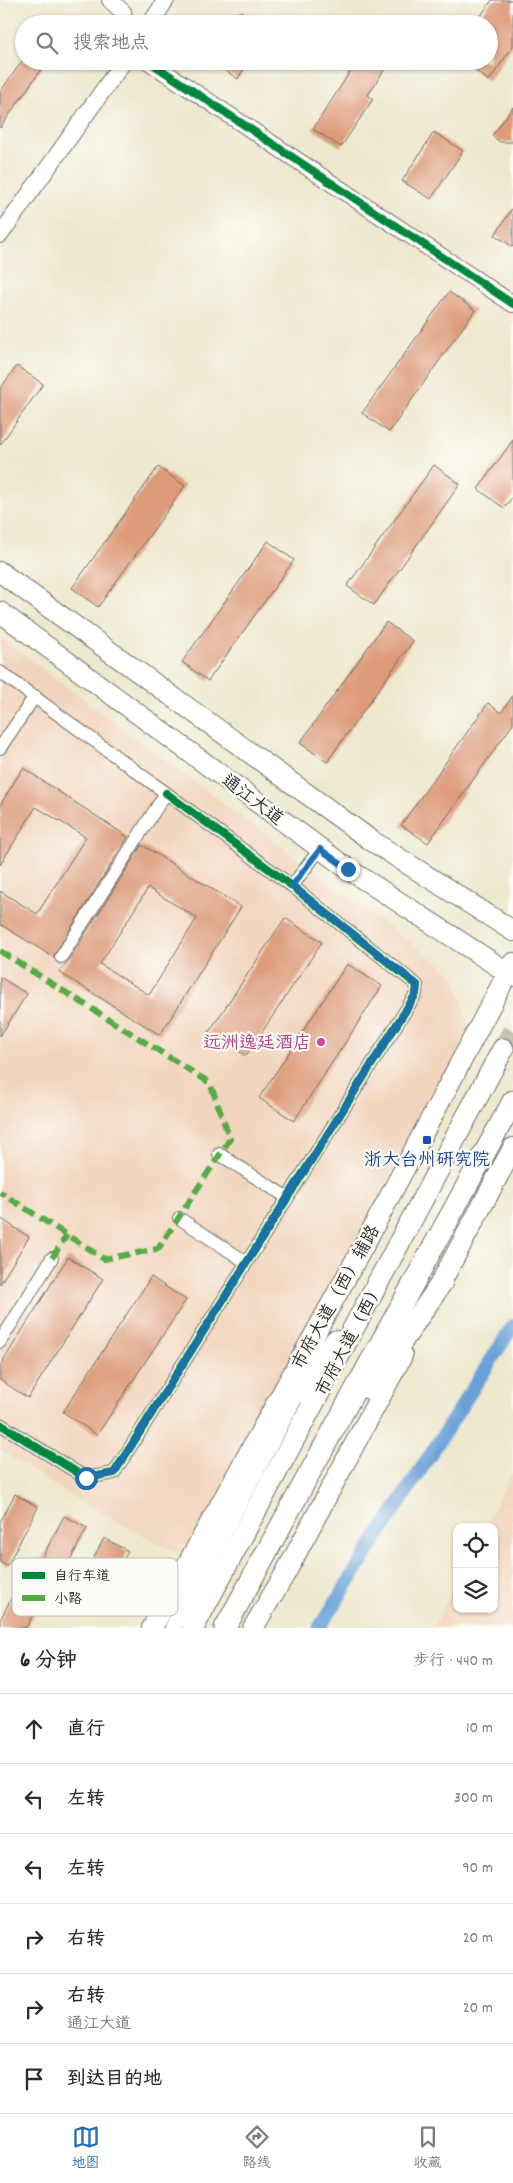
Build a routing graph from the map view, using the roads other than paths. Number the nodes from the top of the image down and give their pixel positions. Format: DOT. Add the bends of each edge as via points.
graph roads {
  1 [pos="110,0"];
  2 [pos="166,0"];
  3 [pos="124,15"];
  4 [pos="156,15"];
  5 [pos="118,70"];
  6 [pos="162,70"];
  7 [pos="0,236"];
  8 [pos="513,304"];
  9 [pos="0,572"];
  10 [pos="0,612"];
  11 [pos="0,672"];
  12 [pos="35,696"];
  13 [pos="0,748"];
  14 [pos="166,793"];
  15 [pos="320,849"];
  16 [pos="292,886"];
  17 [pos="513,931"];
  18 [pos="61,957"];
  19 [pos="511,971"];
  20 [pos="503,1049"];
  21 [pos="513,1101"];
  22 [pos="513,1148"];
  23 [pos="219,1154"];
  24 [pos="288,1198"];
  25 [pos="179,1218"];
  26 [pos="52,1258"];
  27 [pos="246,1262"];
  28 [pos="385,1271"];
  29 [pos="442,1282"];
  30 [pos="325,1315"];
  31 [pos="0,1342"];
  32 [pos="297,1393"];
  33 [pos="0,1424"];
  34 [pos="297,1496"];
  35 [pos="178,1581"];
  36 [pos="159,1616"];
  37 [pos="152,1628"];
  38 [pos="173,1628"];
  39 [pos="193,1628"];
  40 [pos="225,1628"];
  41 [pos="253,1628"];
  1 -- 3 [label="street"];
  2 -- 4 [label="street"];
  5 -- 7 [label="street"];
  6 -- 8 [label="street"];
  9 -- 17 [label="main road, 通江大道" via="372,841"];
  10 -- 15 [label="main road, 通江大道"];
  11 -- 12 [label="street"];
  12 -- 13 [label="street"];
  12 -- 14 [label="street"];
  14 -- 16 [label="street"];
  14 -- 18 [label="street"];
  15 -- 16 [label="street"];
  15 -- 19 [label="main road, 通江大道"];
  16 -- 24 [label="street" via="417,984 416,994"];
  19 -- 30 [label="main road, 市府大道（西）辅路"];
  20 -- 28 [label="highway, 市府大道（西）"];
  21 -- 34 [label="highway, 市府大道（西）"];
  22 -- 29 [label="main road"];
  23 -- 24 [label="street"];
  24 -- 27 [label="street"];
  25 -- 27 [label="street"];
  26 -- 31 [label="street"];
  27 -- 33 [label="street" via="114,1473 86,1478"];
  28 -- 32 [label="highway"];
  28 -- 39 [label="highway, 市府大道（西）"];
  29 -- 34 [label="highway"];
  29 -- 41 [label="main road"];
  30 -- 32 [label="main road"];
  30 -- 35 [label="main road, 市府大道（西）辅路"];
  32 -- 38 [label="street"];
  34 -- 40 [label="highway, 市府大道（西）"];
  36 -- 37 [label="main road, 市府大道（西）辅路"];
}
